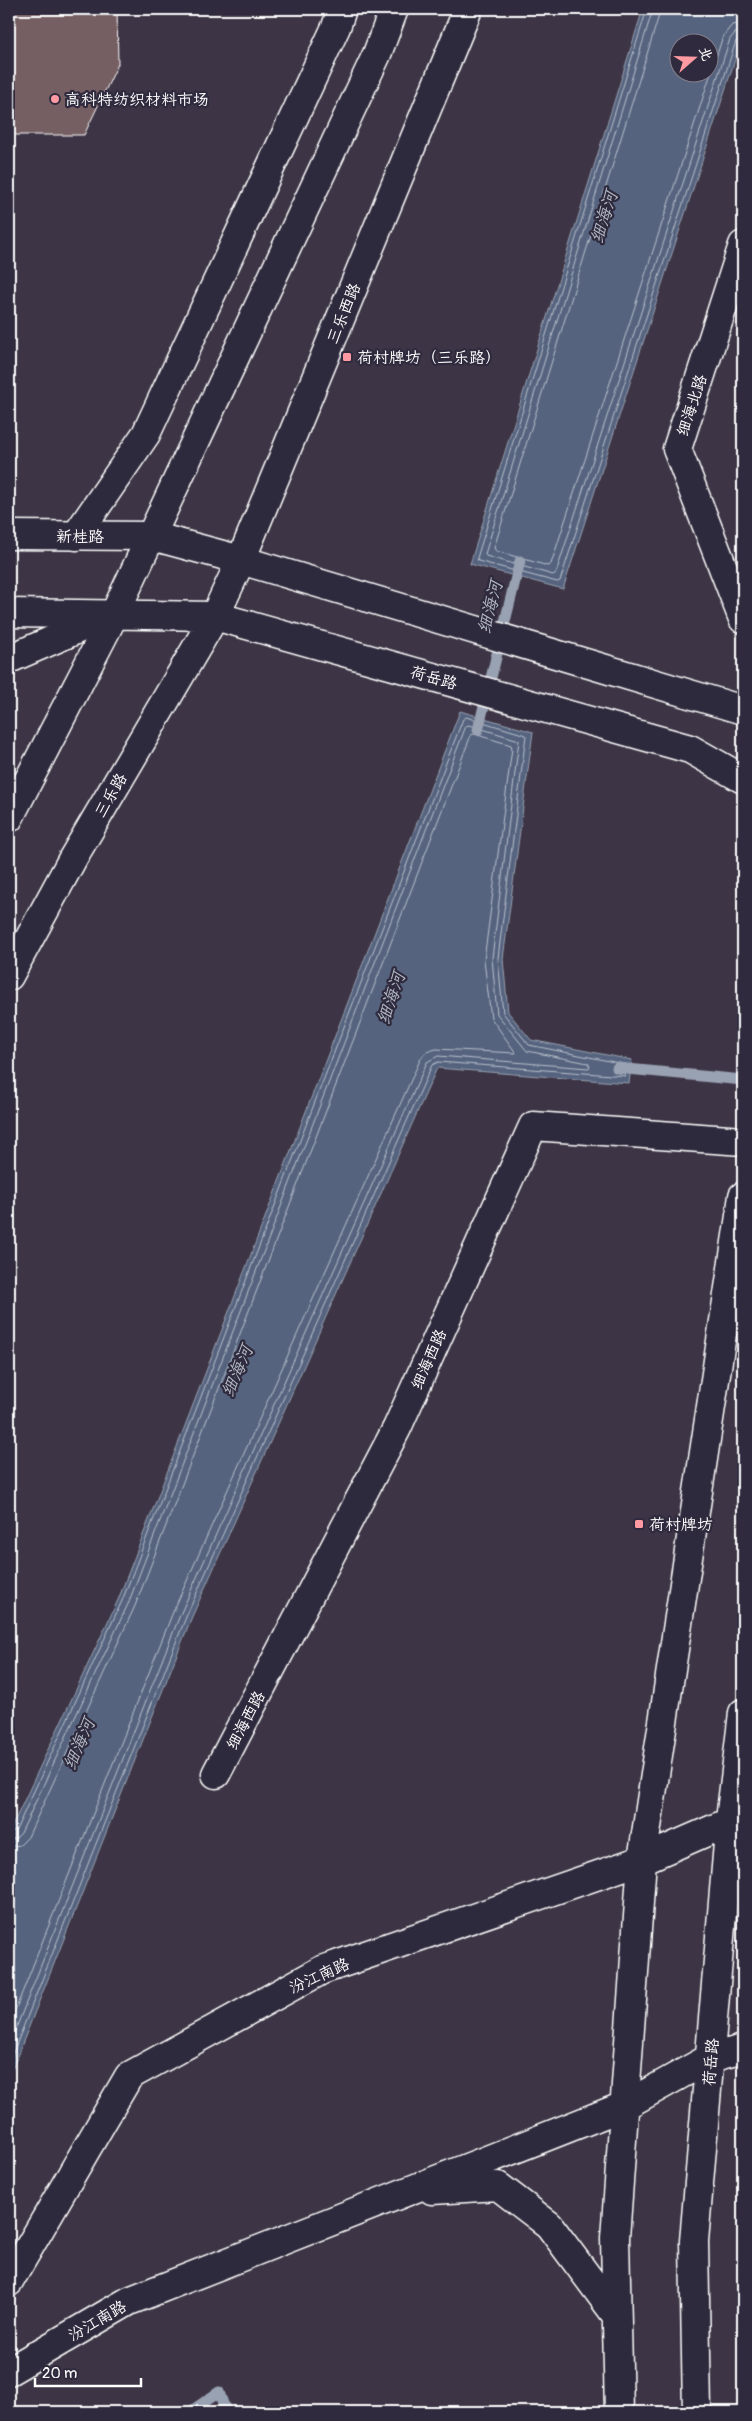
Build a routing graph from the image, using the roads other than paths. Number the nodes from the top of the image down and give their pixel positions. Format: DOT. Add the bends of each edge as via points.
graph roads {
  1 [pos="342,9"];
  2 [pos="394,9"];
  3 [pos="468,9"];
  4 [pos="743,245"];
  5 [pos="9,536"];
  6 [pos="76,536"];
  7 [pos="152,536"];
  8 [pos="241,560"];
  9 [pos="9,612"];
  10 [pos="115,614"];
  11 [pos="215,616"];
  12 [pos="743,619"];
  13 [pos="9,659"];
  14 [pos="743,710"];
  15 [pos="743,779"];
  16 [pos="9,818"];
  17 [pos="9,976"];
  18 [pos="743,1141"];
  19 [pos="743,1196"];
  20 [pos="743,1712"];
  21 [pos="216,1774"];
  22 [pos="736,1818"];
  23 [pos="642,1860"];
  24 [pos="743,2049"];
  25 [pos="710,2058"];
  26 [pos="624,2106"];
  27 [pos="408,2191"];
  28 [pos="9,2282"];
  29 [pos="616,2316"];
  30 [pos="9,2371"];
  31 [pos="618,2412"];
  32 [pos="697,2412"];
  1 -- 6 [label="main road" via="146,434"];
  2 -- 7 [label="main road" via="377,54"];
  3 -- 8 [label="main road, 三乐西路"];
  4 -- 12 [label="main road, 细海北路" via="677,449"];
  5 -- 6 [label="main road, 新桂路"];
  6 -- 7 [label="main road, 新桂路"];
  7 -- 8 [label="main road"];
  7 -- 10 [label="main road"];
  8 -- 11 [label="main road, 三乐西路"];
  8 -- 14 [label="main road"];
  9 -- 10 [label="main road"];
  10 -- 11 [label="main road, 荷岳路"];
  10 -- 13 [label="main road"];
  10 -- 16 [label="main road"];
  11 -- 15 [label="main road, 荷岳路" via="690,749"];
  11 -- 17 [label="main road, 三乐路" via="73,858"];
  18 -- 21 [label="main road, 细海西路" via="533,1126 397,1428"];
  19 -- 23 [label="main road"];
  20 -- 22 [label="main road, 荷岳路"];
  22 -- 23 [label="main road, 汾江南路"];
  22 -- 25 [label="main road, 荷岳路"];
  23 -- 26 [label="main road"];
  23 -- 28 [label="main road, 汾江南路" via="322,1970 129,2076"];
  24 -- 25 [label="main road, 汾江南路"];
  25 -- 26 [label="main road, 汾江南路"];
  25 -- 32 [label="main road, 荷岳路" via="694,2241"];
  26 -- 27 [label="main road, 汾江南路"];
  26 -- 29 [label="main road" via="615,2238"];
  27 -- 29 [label="main road" via="498,2186 550,2225"];
  27 -- 30 [label="main road, 汾江南路" via="129,2301"];
  29 -- 31 [label="main road"];
}
